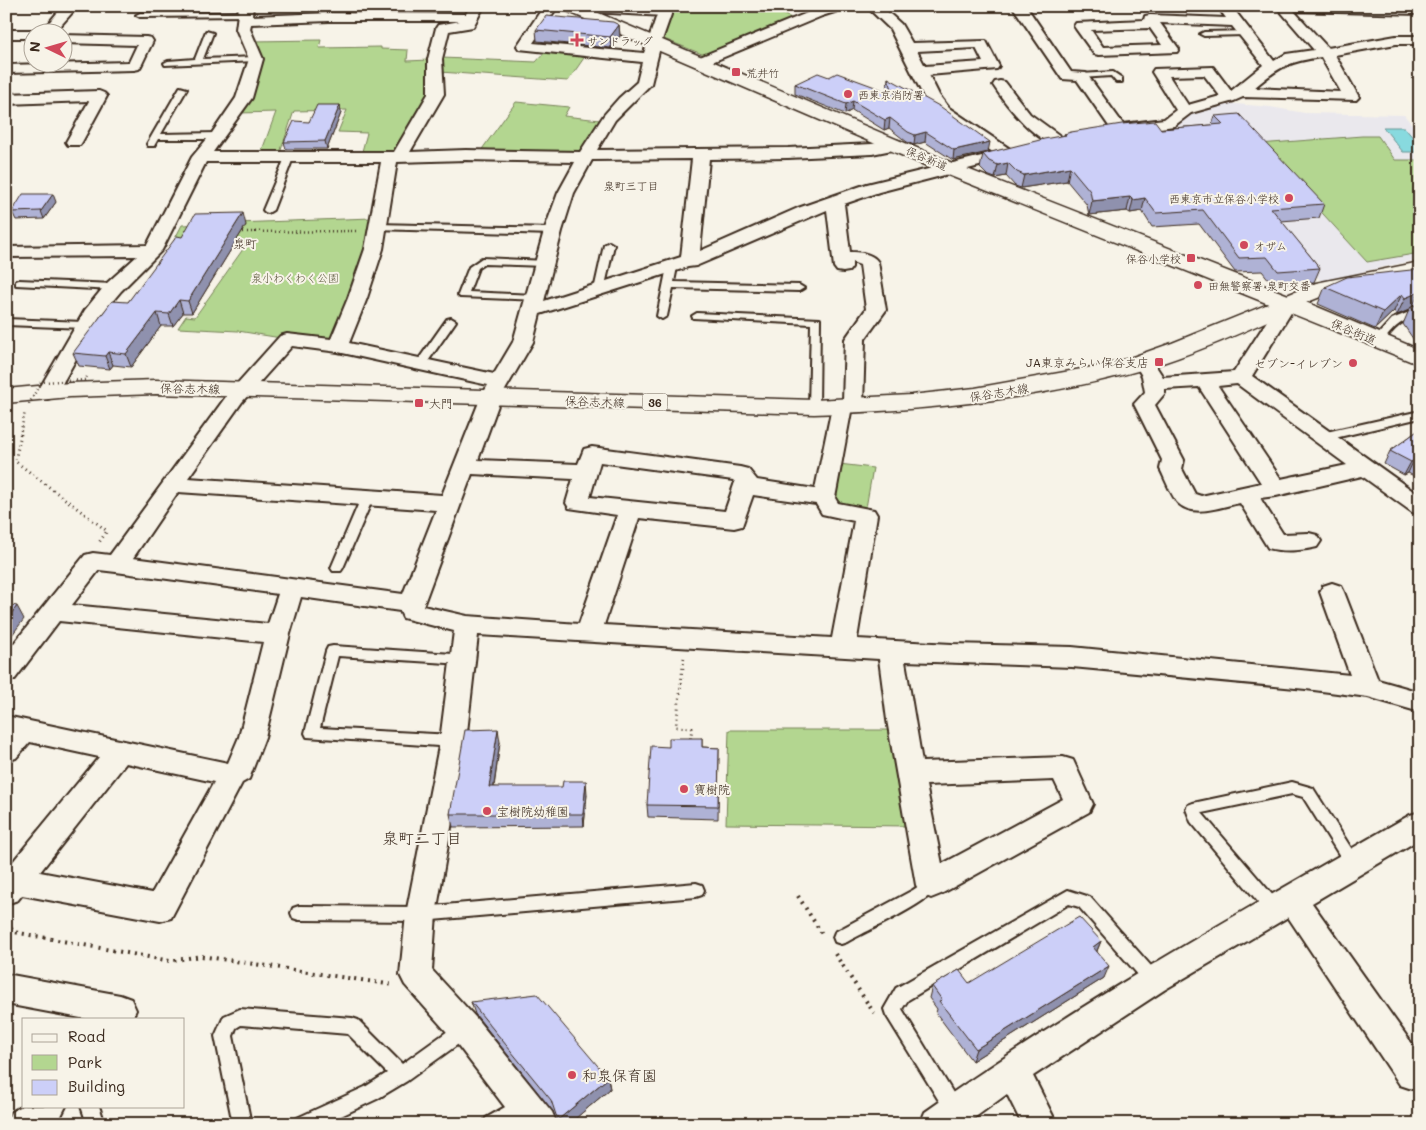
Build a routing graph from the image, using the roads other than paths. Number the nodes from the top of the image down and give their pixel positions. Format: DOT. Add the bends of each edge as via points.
graph roads {
  1 [pos="71,6"];
  2 [pos="552,6"];
  3 [pos="839,6"];
  4 [pos="873,6"];
  5 [pos="1024,6"];
  6 [pos="1224,6"];
  7 [pos="575,9"];
  8 [pos="665,10"];
  9 [pos="1420,10"];
  10 [pos="474,12"];
  11 [pos="245,13"];
  12 [pos="140,15"];
  13 [pos="360,18"];
  14 [pos="57,22"];
  15 [pos="1236,22"];
  16 [pos="1153,24"];
  17 [pos="209,33"];
  18 [pos="1245,33"];
  19 [pos="6,34"];
  20 [pos="22,34"];
  21 [pos="1204,34"];
  22 [pos="72,39"];
  23 [pos="1420,40"];
  24 [pos="908,47"];
  25 [pos="652,50"];
  26 [pos="1324,53"];
  27 [pos="256,59"];
  28 [pos="198,62"];
  29 [pos="700,62"];
  30 [pos="168,63"];
  31 [pos="1271,66"];
  32 [pos="72,68"];
  33 [pos="6,69"];
  34 [pos="22,69"];
  35 [pos="919,71"];
  36 [pos="1081,76"];
  37 [pos="1119,80"];
  38 [pos="1000,85"];
  39 [pos="183,89"];
  40 [pos="6,91"];
  41 [pos="1235,95"];
  42 [pos="6,99"];
  43 [pos="1186,110"];
  44 [pos="218,136"];
  45 [pos="1075,137"];
  46 [pos="1057,141"];
  47 [pos="74,142"];
  48 [pos="896,145"];
  49 [pos="1040,145"];
  50 [pos="1024,150"];
  51 [pos="701,154"];
  52 [pos="1007,154"];
  53 [pos="586,156"];
  54 [pos="395,157"];
  55 [pos="200,158"];
  56 [pos="289,158"];
  57 [pos="950,168"];
  58 [pos="835,202"];
  59 [pos="268,210"];
  60 [pos="376,229"];
  61 [pos="552,231"];
  62 [pos="609,245"];
  63 [pos="153,250"];
  64 [pos="6,252"];
  65 [pos="690,262"];
  66 [pos="544,263"];
  67 [pos="672,267"];
  68 [pos="1416,273"];
  69 [pos="19,284"];
  70 [pos="669,285"];
  71 [pos="114,287"];
  72 [pos="798,288"];
  73 [pos="600,290"];
  74 [pos="1288,303"];
  75 [pos="533,305"];
  76 [pos="1420,314"];
  77 [pos="662,316"];
  78 [pos="697,316"];
  79 [pos="451,321"];
  80 [pos="6,322"];
  81 [pos="84,325"];
  82 [pos="1378,341"];
  83 [pos="338,346"];
  84 [pos="1420,358"];
  85 [pos="1143,361"];
  86 [pos="420,365"];
  87 [pos="1241,378"];
  88 [pos="1205,381"];
  89 [pos="1155,384"];
  90 [pos="245,389"];
  91 [pos="496,390"];
  92 [pos="6,396"];
  93 [pos="38,398"];
  94 [pos="847,406"];
  95 [pos="814,407"];
  96 [pos="1420,414"];
  97 [pos="1322,437"];
  98 [pos="463,466"];
  99 [pos="1366,468"];
  100 [pos="586,472"];
  101 [pos="172,484"];
  102 [pos="745,486"];
  103 [pos="1276,489"];
  104 [pos="1247,495"];
  105 [pos="367,498"];
  106 [pos="824,498"];
  107 [pos="448,504"];
  108 [pos="1419,505"];
  109 [pos="630,509"];
  110 [pos="1309,541"];
  111 [pos="116,564"];
  112 [pos="337,568"];
  113 [pos="292,587"];
  114 [pos="1332,592"];
  115 [pos="411,604"];
  116 [pos="55,612"];
  117 [pos="468,625"];
  118 [pos="590,632"];
  119 [pos="277,634"];
  120 [pos="843,647"];
  121 [pos="892,651"];
  122 [pos="463,659"];
  123 [pos="6,672"];
  124 [pos="1368,687"];
  125 [pos="1420,702"];
  126 [pos="15,728"];
  127 [pos="453,742"];
  128 [pos="6,750"];
  129 [pos="120,751"];
  130 [pos="911,774"];
  131 [pos="232,775"];
  132 [pos="1418,828"];
  133 [pos="1353,864"];
  134 [pos="931,885"];
  135 [pos="12,887"];
  136 [pos="696,890"];
  137 [pos="1284,905"];
  138 [pos="299,913"];
  139 [pos="421,914"];
  140 [pos="838,945"];
  141 [pos="1153,980"];
  142 [pos="8,992"];
  143 [pos="115,1018"];
  144 [pos="465,1028"];
  145 [pos="1012,1070"];
  146 [pos="1420,1070"];
  147 [pos="401,1076"];
  148 [pos="48,1108"];
  149 [pos="91,1108"];
  150 [pos="533,1114"];
  151 [pos="946,1117"];
  152 [pos="23,1124"];
  153 [pos="96,1124"];
  154 [pos="242,1124"];
  155 [pos="302,1124"];
  156 [pos="492,1124"];
  157 [pos="1040,1124"];
  1 -- 14 [label="street"];
  2 -- 25 [label="street" via="524,46"];
  3 -- 29 [label="street"];
  4 -- 24 [label="street" via="896,27"];
  5 -- 36 [label="street" via="1020,7 1066,76"];
  6 -- 15 [label="street"];
  7 -- 8 [label="lane"];
  7 -- 25 [label="main road, 保谷新道"];
  8 -- 25 [label="street"];
  9 -- 26 [label="street" via="1282,7"];
  10 -- 13 [label="street"];
  10 -- 54 [label="street" via="468,24 443,28 435,59 436,94"];
  11 -- 12 [label="lane"];
  11 -- 13 [label="street"];
  11 -- 27 [label="street" via="244,29"];
  15 -- 16 [label="street" via="1150,19"];
  15 -- 18 [label="street"];
  16 -- 16 [label="street" via="1099,26 1081,26 1100,51 1172,49"];
  17 -- 28 [label="lane"];
  18 -- 21 [label="lane"];
  18 -- 31 [label="street"];
  19 -- 20 [label="street"];
  22 -- 32 [label="street" via="146,41 134,66"];
  23 -- 26 [label="street" via="1396,40"];
  24 -- 35 [label="street"];
  24 -- 35 [label="street" via="981,44 992,66"];
  25 -- 29 [label="main road, 保谷新道"];
  25 -- 53 [label="street" via="644,84 609,118"];
  26 -- 31 [label="street" via="1291,57"];
  26 -- 41 [label="street" via="1351,97"];
  27 -- 28 [label="lane"];
  27 -- 44 [label="street" via="244,98"];
  28 -- 30 [label="lane"];
  29 -- 48 [label="main road, 保谷新道"];
  31 -- 41 [label="street"];
  33 -- 34 [label="street"];
  34 -- 40 [label="street"];
  35 -- 52 [label="street" via="932,97 944,111"];
  36 -- 37 [label="lane" via="1113,74"];
  36 -- 43 [label="street" via="1112,130 1168,123"];
  38 -- 46 [label="street" via="1024,117"];
  39 -- 44 [label="lane" via="153,141"];
  41 -- 43 [label="street"];
  41 -- 43 [label="street" via="1208,70 1159,72"];
  42 -- 47 [label="street" via="99,96"];
  44 -- 55 [label="street"];
  45 -- 46 [label="street"];
  46 -- 49 [label="street"];
  48 -- 51 [label="street" via="872,149"];
  48 -- 57 [label="main road, 保谷新道"];
  50 -- 52 [label="street"];
  51 -- 53 [label="street"];
  51 -- 65 [label="street"];
  52 -- 57 [label="street"];
  53 -- 54 [label="street"];
  53 -- 61 [label="street" via="566,193"];
  54 -- 56 [label="street"];
  54 -- 60 [label="street"];
  55 -- 56 [label="street"];
  55 -- 63 [label="street"];
  56 -- 59 [label="lane"];
  57 -- 58 [label="street" via="873,188"];
  57 -- 74 [label="main road, 保谷新道"];
  58 -- 65 [label="street" via="804,212"];
  58 -- 94 [label="street" via="842,262 859,257 870,262 876,310 856,340"];
  60 -- 61 [label="lane"];
  60 -- 83 [label="street" via="374,247 352,316"];
  61 -- 66 [label="street"];
  62 -- 73 [label="lane"];
  63 -- 64 [label="street"];
  63 -- 71 [label="street"];
  65 -- 67 [label="street"];
  66 -- 75 [label="street"];
  66 -- 75 [label="lane" via="482,261 474,267 463,295"];
  67 -- 70 [label="lane"];
  67 -- 73 [label="street"];
  68 -- 74 [label="main road, 保谷志木線" via="1324,288"];
  69 -- 71 [label="lane"];
  70 -- 72 [label="lane"];
  70 -- 77 [label="lane"];
  71 -- 81 [label="street"];
  73 -- 75 [label="street"];
  74 -- 82 [label="main road, 保谷街道"];
  74 -- 85 [label="main road, 保谷志木線 / 36"];
  74 -- 87 [label="street" via="1280,321 1262,342"];
  75 -- 91 [label="street" via="523,342"];
  76 -- 82 [label="lane" via="1399,318"];
  78 -- 95 [label="lane" via="816,321"];
  79 -- 86 [label="lane"];
  80 -- 81 [label="lane"];
  81 -- 93 [label="street"];
  82 -- 84 [label="main road, 保谷街道"];
  83 -- 86 [label="street"];
  83 -- 90 [label="street" via="288,340"];
  85 -- 89 [label="street"];
  85 -- 94 [label="main road, 保谷志木線 / 36" via="998,392 921,402"];
  86 -- 91 [label="street"];
  87 -- 88 [label="street"];
  87 -- 97 [label="street"];
  88 -- 89 [label="street"];
  88 -- 103 [label="street"];
  89 -- 104 [label="street" via="1155,393 1144,404 1173,460 1171,469 1187,499 1199,504"];
  90 -- 91 [label="main road, 保谷志木線 / 36"];
  90 -- 93 [label="main road, 保谷志木線 / 36" via="156,387"];
  90 -- 101 [label="street"];
  91 -- 95 [label="main road, 保谷志木線 / 36"];
  91 -- 98 [label="street"];
  92 -- 93 [label="main road, 保谷志木線 / 36"];
  94 -- 95 [label="main road, 保谷志木線 / 36"];
  94 -- 106 [label="street"];
  96 -- 97 [label="lane"];
  97 -- 99 [label="street"];
  98 -- 100 [label="street"];
  98 -- 107 [label="street"];
  99 -- 103 [label="street"];
  99 -- 108 [label="street"];
  100 -- 102 [label="street" via="592,454 740,474 746,480"];
  100 -- 109 [label="street" via="577,503"];
  101 -- 105 [label="street"];
  101 -- 111 [label="street"];
  102 -- 106 [label="street"];
  102 -- 109 [label="street" via="734,520"];
  103 -- 104 [label="street"];
  104 -- 110 [label="street" via="1276,542"];
  105 -- 107 [label="street"];
  105 -- 112 [label="lane"];
  106 -- 120 [label="street" via="830,509 866,515"];
  107 -- 115 [label="street"];
  109 -- 118 [label="street"];
  111 -- 113 [label="street"];
  111 -- 116 [label="street" via="93,561"];
  113 -- 115 [label="street"];
  113 -- 119 [label="street"];
  114 -- 124 [label="street"];
  115 -- 117 [label="street" via="412,612"];
  116 -- 119 [label="street"];
  116 -- 123 [label="street"];
  117 -- 118 [label="street"];
  117 -- 122 [label="street"];
  118 -- 120 [label="street"];
  119 -- 131 [label="street" via="252,736 239,771"];
  120 -- 121 [label="street"];
  121 -- 124 [label="street" via="1072,657"];
  121 -- 130 [label="street" via="900,720"];
  122 -- 127 [label="street"];
  122 -- 127 [label="lane" via="333,651 312,733"];
  124 -- 125 [label="street"];
  126 -- 128 [label="street"];
  126 -- 129 [label="street"];
  127 -- 139 [label="street"];
  129 -- 131 [label="street"];
  129 -- 135 [label="street"];
  130 -- 134 [label="street"];
  130 -- 134 [label="street" via="1063,768 1079,804"];
  131 -- 135 [label="street" via="160,908"];
  132 -- 133 [label="street"];
  133 -- 137 [label="street"];
  133 -- 137 [label="lane" via="1308,792 1292,788 1193,809 1196,818"];
  134 -- 140 [label="lane"];
  136 -- 139 [label="lane"];
  137 -- 141 [label="street"];
  137 -- 146 [label="street" via="1412,1073"];
  138 -- 139 [label="lane"];
  139 -- 144 [label="street" via="416,975"];
  141 -- 145 [label="street"];
  141 -- 151 [label="lane" via="1084,902 1068,898 902,994 892,1009"];
  142 -- 143 [label="street" via="120,1010"];
  144 -- 147 [label="lane"];
  144 -- 150 [label="street"];
  145 -- 151 [label="street"];
  145 -- 157 [label="street"];
  147 -- 154 [label="lane" via="352,1026 240,1017 230,1022 224,1036"];
  147 -- 155 [label="lane"];
  148 -- 152 [label="street"];
  149 -- 153 [label="lane"];
  150 -- 156 [label="lane"];
}
